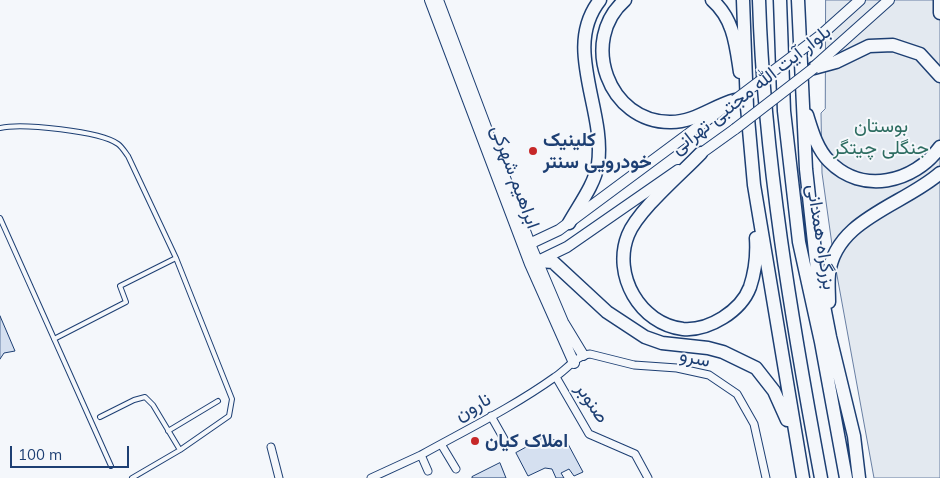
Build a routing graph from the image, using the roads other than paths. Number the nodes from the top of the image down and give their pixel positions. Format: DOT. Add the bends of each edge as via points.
graph roads {
  1 [pos="430,0"];
  2 [pos="438,0"];
  3 [pos="600,0"];
  4 [pos="626,0"];
  5 [pos="712,0"];
  6 [pos="743,0"];
  7 [pos="759,0"];
  8 [pos="780,0"];
  9 [pos="798,0"];
  10 [pos="860,0"];
  11 [pos="889,0"];
  12 [pos="940,0"];
  13 [pos="940,13"];
  14 [pos="814,68"];
  15 [pos="940,76"];
  16 [pos="801,98"];
  17 [pos="735,100"];
  18 [pos="747,107"];
  19 [pos="0,128"];
  20 [pos="940,147"];
  21 [pos="701,153"];
  22 [pos="940,173"];
  23 [pos="754,185"];
  24 [pos="0,218"];
  25 [pos="569,223"];
  26 [pos="546,236"];
  27 [pos="527,246"];
  28 [pos="553,254"];
  29 [pos="176,258"];
  30 [pos="534,263"];
  31 [pos="830,337"];
  32 [pos="54,339"];
  33 [pos="583,355"];
  34 [pos="574,363"];
  35 [pos="556,377"];
  36 [pos="218,401"];
  37 [pos="100,416"];
  38 [pos="491,416"];
  39 [pos="168,431"];
  40 [pos="504,439"];
  41 [pos="441,444"];
  42 [pos="271,446"];
  43 [pos="180,450"];
  44 [pos="420,455"];
  45 [pos="800,461"];
  46 [pos="111,466"];
  47 [pos="456,469"];
  48 [pos="428,471"];
  49 [pos="132,478"];
  50 [pos="279,478"];
  51 [pos="371,478"];
  52 [pos="648,478"];
  53 [pos="766,478"];
  54 [pos="803,478"];
  55 [pos="821,478"];
  56 [pos="846,478"];
  57 [pos="859,478"];
  1 -- 27 [label="main road, ابراهیم شهرکی"];
  2 -- 27 [label="main road, ابراهیم شهرکی"];
  3 -- 25 [label="highway" via="586,22 584,48 600,141 598,166"];
  4 -- 17 [label="highway" via="609,20 603,35 602,52 604,69 613,92 628,109 648,118 672,122 703,115"];
  5 -- 18 [label="highway" via="726,17 734,34"];
  6 -- 18 [label="highway"];
  7 -- 55 [label="highway, بزرگراه همدانی" via="760,47 779,217 800,366"];
  8 -- 56 [label="highway, بزرگراه همدانی" via="784,111 799,242"];
  9 -- 16 [label="highway, بزرگراه همدانی"];
  10 -- 17 [label="main road, بلوار آیت الله مجتبی تهرانی, bridge" via="821,35"];
  11 -- 14 [label="main road, بلوار آیت الله مجتبی تهرانی"];
  12 -- 13 [label="highway"];
  14 -- 15 [label="highway" via="836,62 869,46 893,45 920,54"];
  14 -- 21 [label="main road, بلوار آیت الله مجتبی تهرانی, bridge"];
  16 -- 20 [label="highway" via="818,145 828,160 844,173 857,178 883,182 903,177 921,167"];
  16 -- 31 [label="highway, بزرگراه همدانی" via="817,270"];
  17 -- 25 [label="main road, بلوار آیت الله مجتبی تهرانی"];
  18 -- 23 [label="highway"];
  19 -- 29 [label="lane" via="30,126 98,135 118,144 128,156"];
  21 -- 23 [label="highway" via="639,217 625,245 624,268 630,289 642,308 658,320 676,327 692,328 714,322 736,308 750,288 754,268"];
  21 -- 28 [label="main road, بلوار آیت الله مجتبی تهرانی"];
  22 -- 31 [label="highway" via="860,225 842,243 829,274"];
  23 -- 45 [label="highway"];
  24 -- 32 [label="lane"];
  25 -- 26 [label="main road, بلوار آیت الله مجتبی تهرانی"];
  26 -- 27 [label="main road, بلوار آیت الله مجتبی تهرانی"];
  26 -- 28 [label="main road" via="546,248"];
  27 -- 30 [label="main road, ابراهیم شهرکی"];
  28 -- 30 [label="main road, بلوار آیت الله مجتبی تهرانی"];
  29 -- 32 [label="lane" via="120,286 126,302"];
  29 -- 43 [label="lane" via="232,399 229,416"];
  30 -- 33 [label="main road, ابراهیم شهرکی"];
  30 -- 34 [label="main road, ابراهیم شهرکی"];
  30 -- 45 [label="highway" via="553,262 607,312 645,337 662,343 716,350 756,368 774,390"];
  31 -- 57 [label="highway, بزرگراه همدانی" via="854,436"];
  32 -- 46 [label="lane"];
  33 -- 34 [label="street, نارون"];
  33 -- 53 [label="street, سرو" via="709,374 737,394 754,424"];
  34 -- 35 [label="street, نارون"];
  35 -- 38 [label="street, نارون"];
  35 -- 52 [label="street, صنوبر" via="589,434 635,454"];
  36 -- 39 [label="lane"];
  37 -- 39 [label="lane" via="146,397"];
  38 -- 40 [label="street"];
  38 -- 41 [label="street, نارون"];
  39 -- 43 [label="lane"];
  41 -- 44 [label="street, نارون"];
  41 -- 47 [label="street"];
  42 -- 50 [label="street"];
  43 -- 49 [label="lane"];
  44 -- 48 [label="street"];
  44 -- 51 [label="street, نارون"];
  45 -- 54 [label="highway"];
}
